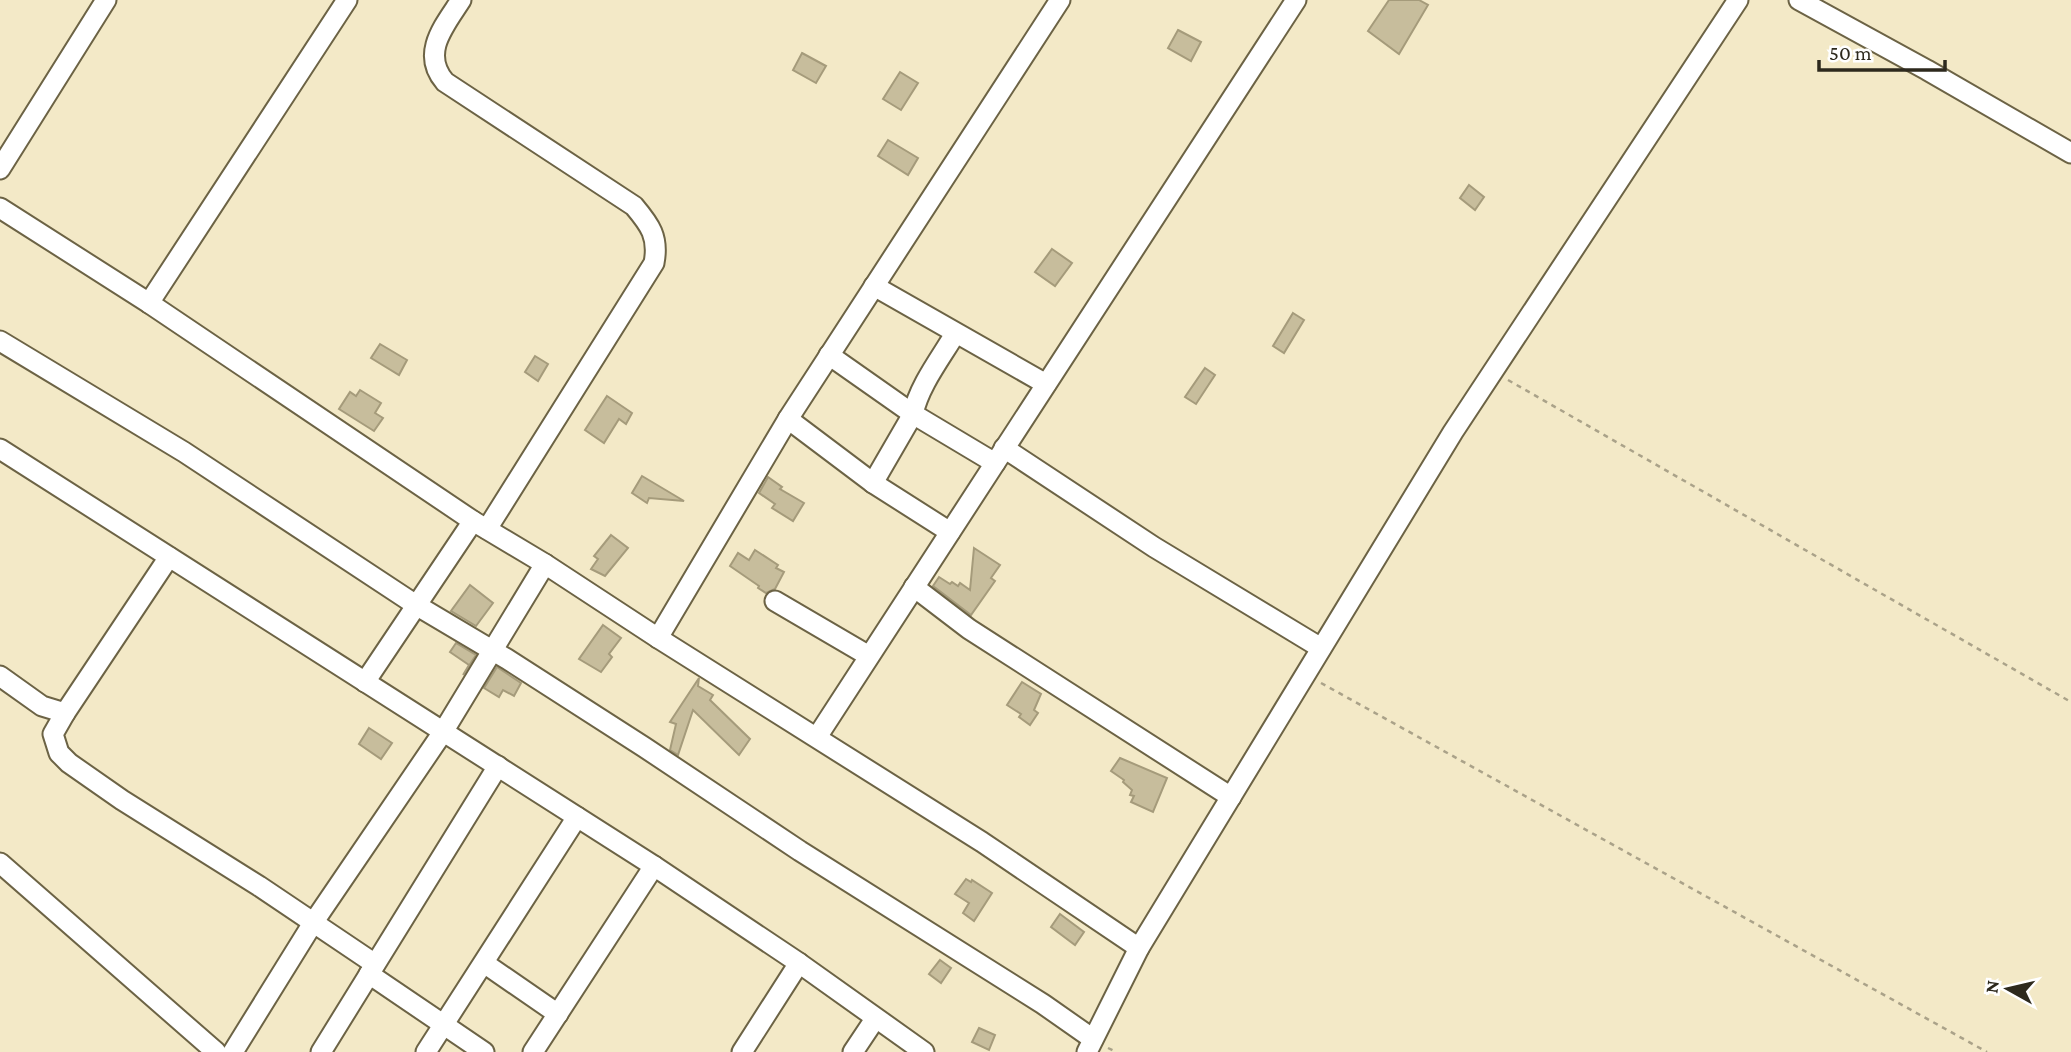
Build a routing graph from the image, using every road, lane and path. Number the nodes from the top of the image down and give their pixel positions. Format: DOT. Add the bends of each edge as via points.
graph roads {
  1 [pos="106,0"];
  2 [pos="347,0"];
  3 [pos="461,0"];
  4 [pos="1060,0"];
  5 [pos="1296,0"];
  6 [pos="1738,0"];
  7 [pos="1799,0"];
  8 [pos="2071,153"];
  9 [pos="0,169"];
  10 [pos="0,208"];
  11 [pos="874,286"];
  12 [pos="149,303"];
  13 [pos="955,334"];
  14 [pos="0,341"];
  15 [pos="829,355"];
  16 [pos="1493,371"];
  17 [pos="1046,384"];
  18 [pos="913,414"];
  19 [pos="788,419"];
  20 [pos="0,449"];
  21 [pos="1000,456"];
  22 [pos="873,482"];
  23 [pos="480,525"];
  24 [pos="950,533"];
  25 [pos="169,557"];
  26 [pos="545,564"];
  27 [pos="914,587"];
  28 [pos="775,601"];
  29 [pos="416,605"];
  30 [pos="657,638"];
  31 [pos="1321,648"];
  32 [pos="494,652"];
  33 [pos="869,656"];
  34 [pos="1306,675"];
  35 [pos="0,676"];
  36 [pos="365,682"];
  37 [pos="2071,702"];
  38 [pos="65,713"];
  39 [pos="443,732"];
  40 [pos="817,737"];
  41 [pos="498,766"];
  42 [pos="1231,797"];
  43 [pos="577,817"];
  44 [pos="0,863"];
  45 [pos="654,866"];
  46 [pos="313,923"];
  47 [pos="1139,948"];
  48 [pos="484,963"];
  49 [pos="799,963"];
  50 [pos="372,969"];
  51 [pos="558,1014"];
  52 [pos="875,1019"];
  53 [pos="443,1026"];
  54 [pos="1090,1046"];
  55 [pos="747,1050"];
  56 [pos="216,1052"];
  57 [pos="233,1052"];
  58 [pos="321,1052"];
  59 [pos="426,1052"];
  60 [pos="484,1052"];
  61 [pos="534,1052"];
  62 [pos="853,1052"];
  63 [pos="924,1052"];
  64 [pos="1987,1052"];
  1 -- 9 [label="street"];
  2 -- 12 [label="street"];
  3 -- 23 [label="street" via="439,34 435,68 439,75 634,206 649,224 656,245 654,263"];
  4 -- 11 [label="street"];
  5 -- 17 [label="street"];
  6 -- 16 [label="street"];
  7 -- 8 [label="street"];
  10 -- 12 [label="street"];
  11 -- 13 [label="street"];
  11 -- 15 [label="street"];
  12 -- 23 [label="street"];
  13 -- 17 [label="street"];
  13 -- 18 [label="street"];
  14 -- 29 [label="street" via="195,459"];
  15 -- 18 [label="street"];
  15 -- 19 [label="street"];
  16 -- 31 [label="street"];
  16 -- 37 [label="path"];
  17 -- 21 [label="street"];
  18 -- 21 [label="street"];
  18 -- 22 [label="street"];
  19 -- 22 [label="street"];
  19 -- 30 [label="street"];
  20 -- 25 [label="street"];
  21 -- 24 [label="street"];
  21 -- 31 [label="street"];
  22 -- 24 [label="street"];
  23 -- 26 [label="street"];
  23 -- 29 [label="street"];
  24 -- 27 [label="street"];
  25 -- 36 [label="street"];
  25 -- 38 [label="street"];
  26 -- 30 [label="street"];
  26 -- 32 [label="street"];
  27 -- 33 [label="street"];
  27 -- 42 [label="street" via="969,629"];
  28 -- 33 [label="street"];
  29 -- 32 [label="street"];
  29 -- 36 [label="street"];
  30 -- 40 [label="street"];
  31 -- 34 [label="street"];
  32 -- 39 [label="street"];
  32 -- 54 [label="street" via="1043,1004"];
  33 -- 40 [label="street"];
  34 -- 42 [label="street"];
  34 -- 64 [label="path"];
  35 -- 38 [label="street" via="42,706"];
  36 -- 39 [label="street"];
  38 -- 46 [label="street" via="53,734 59,753 69,762"];
  39 -- 41 [label="street"];
  39 -- 46 [label="street"];
  40 -- 47 [label="street"];
  41 -- 43 [label="street"];
  41 -- 50 [label="street"];
  42 -- 47 [label="street"];
  43 -- 45 [label="street"];
  43 -- 48 [label="street"];
  44 -- 56 [label="street"];
  45 -- 49 [label="street"];
  45 -- 51 [label="street"];
  46 -- 50 [label="street"];
  46 -- 57 [label="street"];
  47 -- 54 [label="street"];
  48 -- 51 [label="street"];
  48 -- 53 [label="street"];
  49 -- 52 [label="street"];
  49 -- 55 [label="street"];
  50 -- 53 [label="street"];
  50 -- 58 [label="street"];
  51 -- 61 [label="street"];
  52 -- 62 [label="street"];
  52 -- 63 [label="street"];
  53 -- 59 [label="street"];
  53 -- 60 [label="street"];
}
